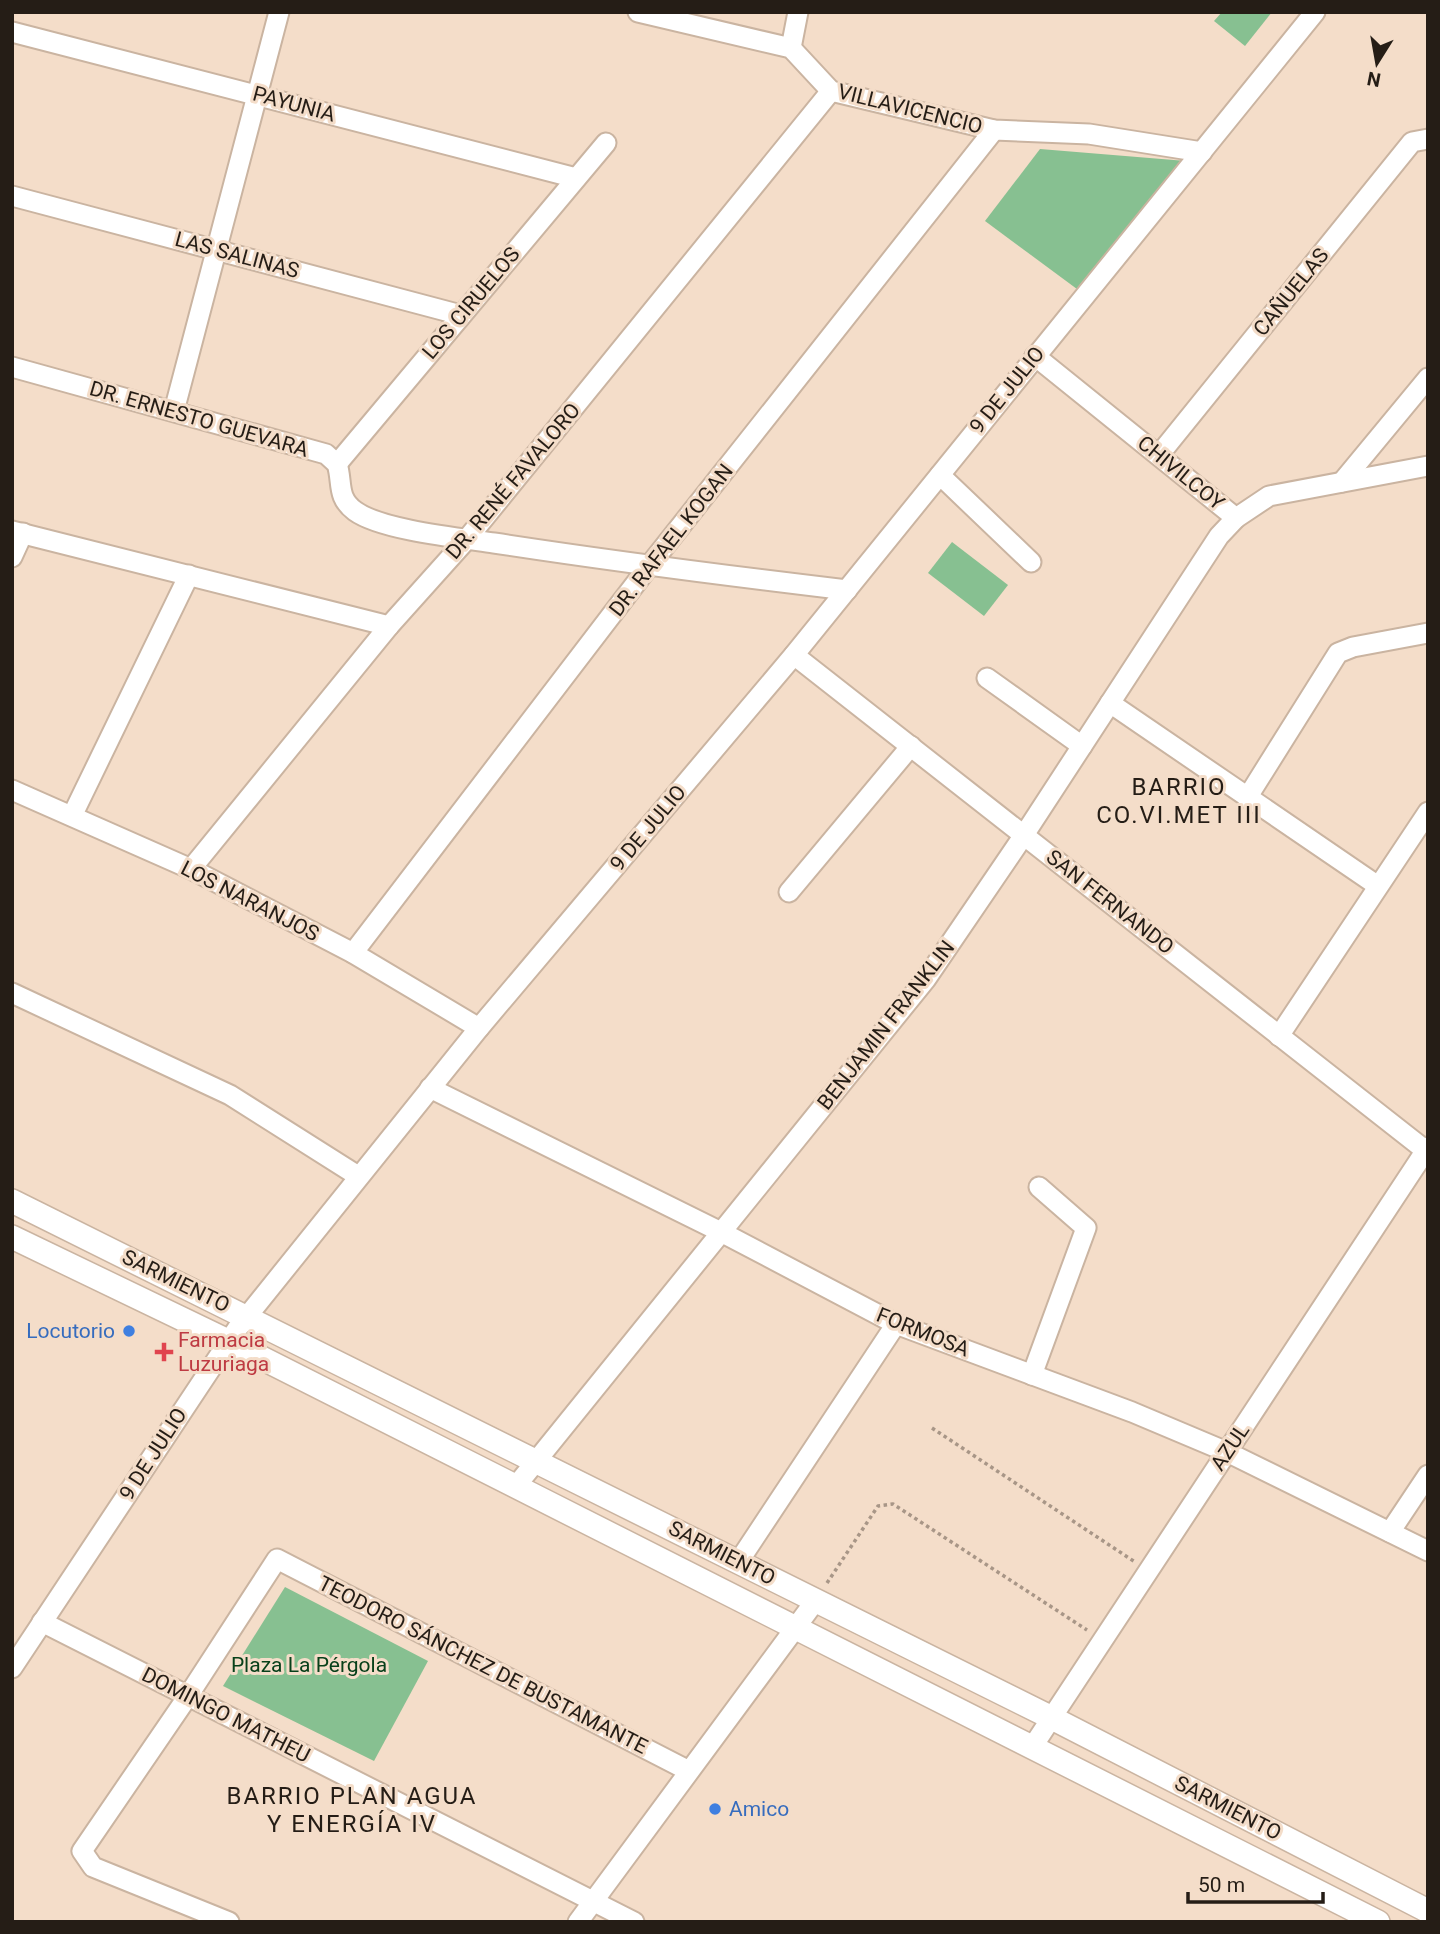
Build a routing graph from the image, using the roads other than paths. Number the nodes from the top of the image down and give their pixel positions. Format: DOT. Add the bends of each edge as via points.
graph roads {
  1 [pos="279,12"];
  2 [pos="638,12"];
  3 [pos="798,12"];
  4 [pos="1315,12"];
  5 [pos="12,32"];
  6 [pos="791,48"];
  7 [pos="831,91"];
  8 [pos="257,94"];
  9 [pos="994,130"];
  10 [pos="1428,139"];
  11 [pos="606,143"];
  12 [pos="1202,152"];
  13 [pos="576,178"];
  14 [pos="12,196"];
  15 [pos="216,250"];
  16 [pos="461,315"];
  17 [pos="1034,356"];
  18 [pos="12,368"];
  19 [pos="1428,378"];
  20 [pos="174,411"];
  21 [pos="1159,455"];
  22 [pos="337,464"];
  23 [pos="1428,466"];
  24 [pos="940,475"];
  25 [pos="1342,482"];
  26 [pos="1236,518"];
  27 [pos="18,532"];
  28 [pos="467,539"];
  29 [pos="12,557"];
  30 [pos="1031,562"];
  31 [pos="649,566"];
  32 [pos="189,575"];
  33 [pos="847,590"];
  34 [pos="389,626"];
  35 [pos="1428,633"];
  36 [pos="794,654"];
  37 [pos="988,678"];
  38 [pos="1110,704"];
  39 [pos="911,746"];
  40 [pos="1082,746"];
  41 [pos="12,790"];
  42 [pos="1247,797"];
  43 [pos="1428,812"];
  44 [pos="72,816"];
  45 [pos="1024,835"];
  46 [pos="191,869"];
  47 [pos="1378,886"];
  48 [pos="789,892"];
  49 [pos="353,953"];
  50 [pos="12,993"];
  51 [pos="479,1028"];
  52 [pos="1279,1036"];
  53 [pos="430,1087"];
  54 [pos="1427,1148"];
  55 [pos="358,1176"];
  56 [pos="1039,1187"];
  57 [pos="12,1201"];
  58 [pos="722,1232"];
  59 [pos="12,1237"];
  60 [pos="247,1316"];
  61 [pos="896,1324"];
  62 [pos="228,1341"];
  63 [pos="1032,1375"];
  64 [pos="1227,1452"];
  65 [pos="537,1460"];
  66 [pos="1428,1475"];
  67 [pos="516,1486"];
  68 [pos="1390,1532"];
  69 [pos="1428,1551"];
  70 [pos="739,1561"];
  71 [pos="816,1600"];
  72 [pos="42,1622"];
  73 [pos="796,1627"];
  74 [pos="12,1668"];
  75 [pos="188,1696"];
  76 [pos="1051,1717"];
  77 [pos="1032,1746"];
  78 [pos="689,1771"];
  79 [pos="593,1901"];
  80 [pos="1428,1911"];
  81 [pos="229,1922"];
  82 [pos="578,1922"];
  83 [pos="634,1922"];
  84 [pos="1378,1922"];
  1 -- 8 [label="street"];
  2 -- 6 [label="street"];
  3 -- 6 [label="street"];
  4 -- 12 [label="street, 9 DE JULIO"];
  5 -- 8 [label="street, PAYUNIA"];
  6 -- 7 [label="street, VILLAVICENCIO"];
  7 -- 9 [label="street, VILLAVICENCIO"];
  7 -- 28 [label="street, DR. RENÉ FAVALORO"];
  8 -- 13 [label="street, PAYUNIA"];
  8 -- 15 [label="street"];
  9 -- 12 [label="street, VILLAVICENCIO" via="1089,134"];
  9 -- 31 [label="street, DR. RAFAEL KOGAN"];
  10 -- 21 [label="street, CAÑUELAS" via="1412,142"];
  11 -- 13 [label="street, LOS CIRUELOS"];
  12 -- 17 [label="street, 9 DE JULIO"];
  13 -- 16 [label="street, LOS CIRUELOS"];
  14 -- 15 [label="street, LAS SALINAS"];
  15 -- 16 [label="street, LAS SALINAS"];
  15 -- 20 [label="street"];
  16 -- 22 [label="street, LOS CIRUELOS"];
  17 -- 21 [label="street, CHIVILCOY"];
  17 -- 24 [label="street, 9 DE JULIO"];
  18 -- 20 [label="street, DR. ERNESTO GUEVARA"];
  19 -- 25 [label="street"];
  20 -- 22 [label="street, DR. ERNESTO GUEVARA" via="326,454"];
  21 -- 26 [label="street, CHIVILCOY"];
  22 -- 28 [label="street, DR. ERNESTO GUEVARA" via="342,495 355,511 408,530"];
  23 -- 25 [label="street, CHIVILCOY"];
  24 -- 30 [label="street"];
  24 -- 33 [label="street, 9 DE JULIO"];
  25 -- 26 [label="street, CHIVILCOY" via="1269,496"];
  26 -- 38 [label="street, BENJAMIN FRANKLIN" via="1219,536"];
  27 -- 29 [label="street"];
  27 -- 32 [label="street"];
  28 -- 31 [label="street, DR. ERNESTO GUEVARA"];
  28 -- 34 [label="street, DR. RENÉ FAVALORO"];
  31 -- 33 [label="street, DR. ERNESTO GUEVARA"];
  31 -- 49 [label="street, DR. RAFAEL KOGAN"];
  32 -- 34 [label="street"];
  32 -- 44 [label="street"];
  33 -- 36 [label="street, 9 DE JULIO"];
  34 -- 46 [label="street, DR. RENÉ FAVALORO"];
  35 -- 42 [label="street" via="1338,653"];
  36 -- 39 [label="street, SAN FERNANDO"];
  36 -- 51 [label="street, 9 DE JULIO"];
  37 -- 40 [label="street"];
  38 -- 40 [label="street, BENJAMIN FRANKLIN"];
  38 -- 42 [label="street"];
  39 -- 45 [label="street, SAN FERNANDO"];
  39 -- 48 [label="street"];
  40 -- 45 [label="street, BENJAMIN FRANKLIN"];
  41 -- 44 [label="street, LOS NARANJOS"];
  42 -- 47 [label="street"];
  43 -- 47 [label="street"];
  44 -- 46 [label="street, LOS NARANJOS"];
  45 -- 52 [label="street, SAN FERNANDO"];
  45 -- 58 [label="street, BENJAMIN FRANKLIN" via="926,979"];
  46 -- 49 [label="street, LOS NARANJOS"];
  47 -- 52 [label="street"];
  49 -- 51 [label="street, LOS NARANJOS"];
  50 -- 55 [label="street" via="230,1095"];
  51 -- 53 [label="street, 9 DE JULIO"];
  52 -- 54 [label="street, SAN FERNANDO"];
  53 -- 55 [label="street, 9 DE JULIO"];
  53 -- 58 [label="street, FORMOSA"];
  54 -- 64 [label="street, AZUL"];
  55 -- 60 [label="street, 9 DE JULIO"];
  56 -- 63 [label="street" via="1086,1228"];
  57 -- 60 [label="main road, SARMIENTO"];
  58 -- 61 [label="street, FORMOSA"];
  58 -- 65 [label="street, BENJAMIN FRANKLIN"];
  59 -- 62 [label="main road, SARMIENTO"];
  60 -- 62 [label="street, 9 DE JULIO"];
  60 -- 65 [label="main road, SARMIENTO"];
  61 -- 63 [label="street, FORMOSA"];
  61 -- 70 [label="street"];
  62 -- 67 [label="main road, SARMIENTO"];
  62 -- 72 [label="street, 9 DE JULIO"];
  63 -- 64 [label="street, FORMOSA"];
  64 -- 68 [label="street, FORMOSA"];
  64 -- 76 [label="street, AZUL"];
  65 -- 67 [label="street, BENJAMIN FRANKLIN"];
  65 -- 70 [label="main road, SARMIENTO"];
  66 -- 68 [label="street"];
  67 -- 73 [label="main road, SARMIENTO"];
  68 -- 69 [label="street, FORMOSA"];
  70 -- 71 [label="main road, SARMIENTO"];
  71 -- 73 [label="street"];
  71 -- 76 [label="main road, SARMIENTO"];
  72 -- 74 [label="street, 9 DE JULIO"];
  72 -- 75 [label="street, DOMINGO MATHEU"];
  73 -- 77 [label="main road, SARMIENTO"];
  73 -- 78 [label="street"];
  75 -- 78 [label="street, TEODORO SÁNCHEZ DE BUSTAMANTE" via="277,1559"];
  75 -- 79 [label="street, DOMINGO MATHEU"];
  75 -- 81 [label="street" via="82,1851 93,1867"];
  76 -- 77 [label="street, AZUL"];
  76 -- 80 [label="main road, SARMIENTO"];
  77 -- 84 [label="main road, SARMIENTO"];
  78 -- 79 [label="street"];
  79 -- 82 [label="street"];
  79 -- 83 [label="street, DOMINGO MATHEU"];
}
